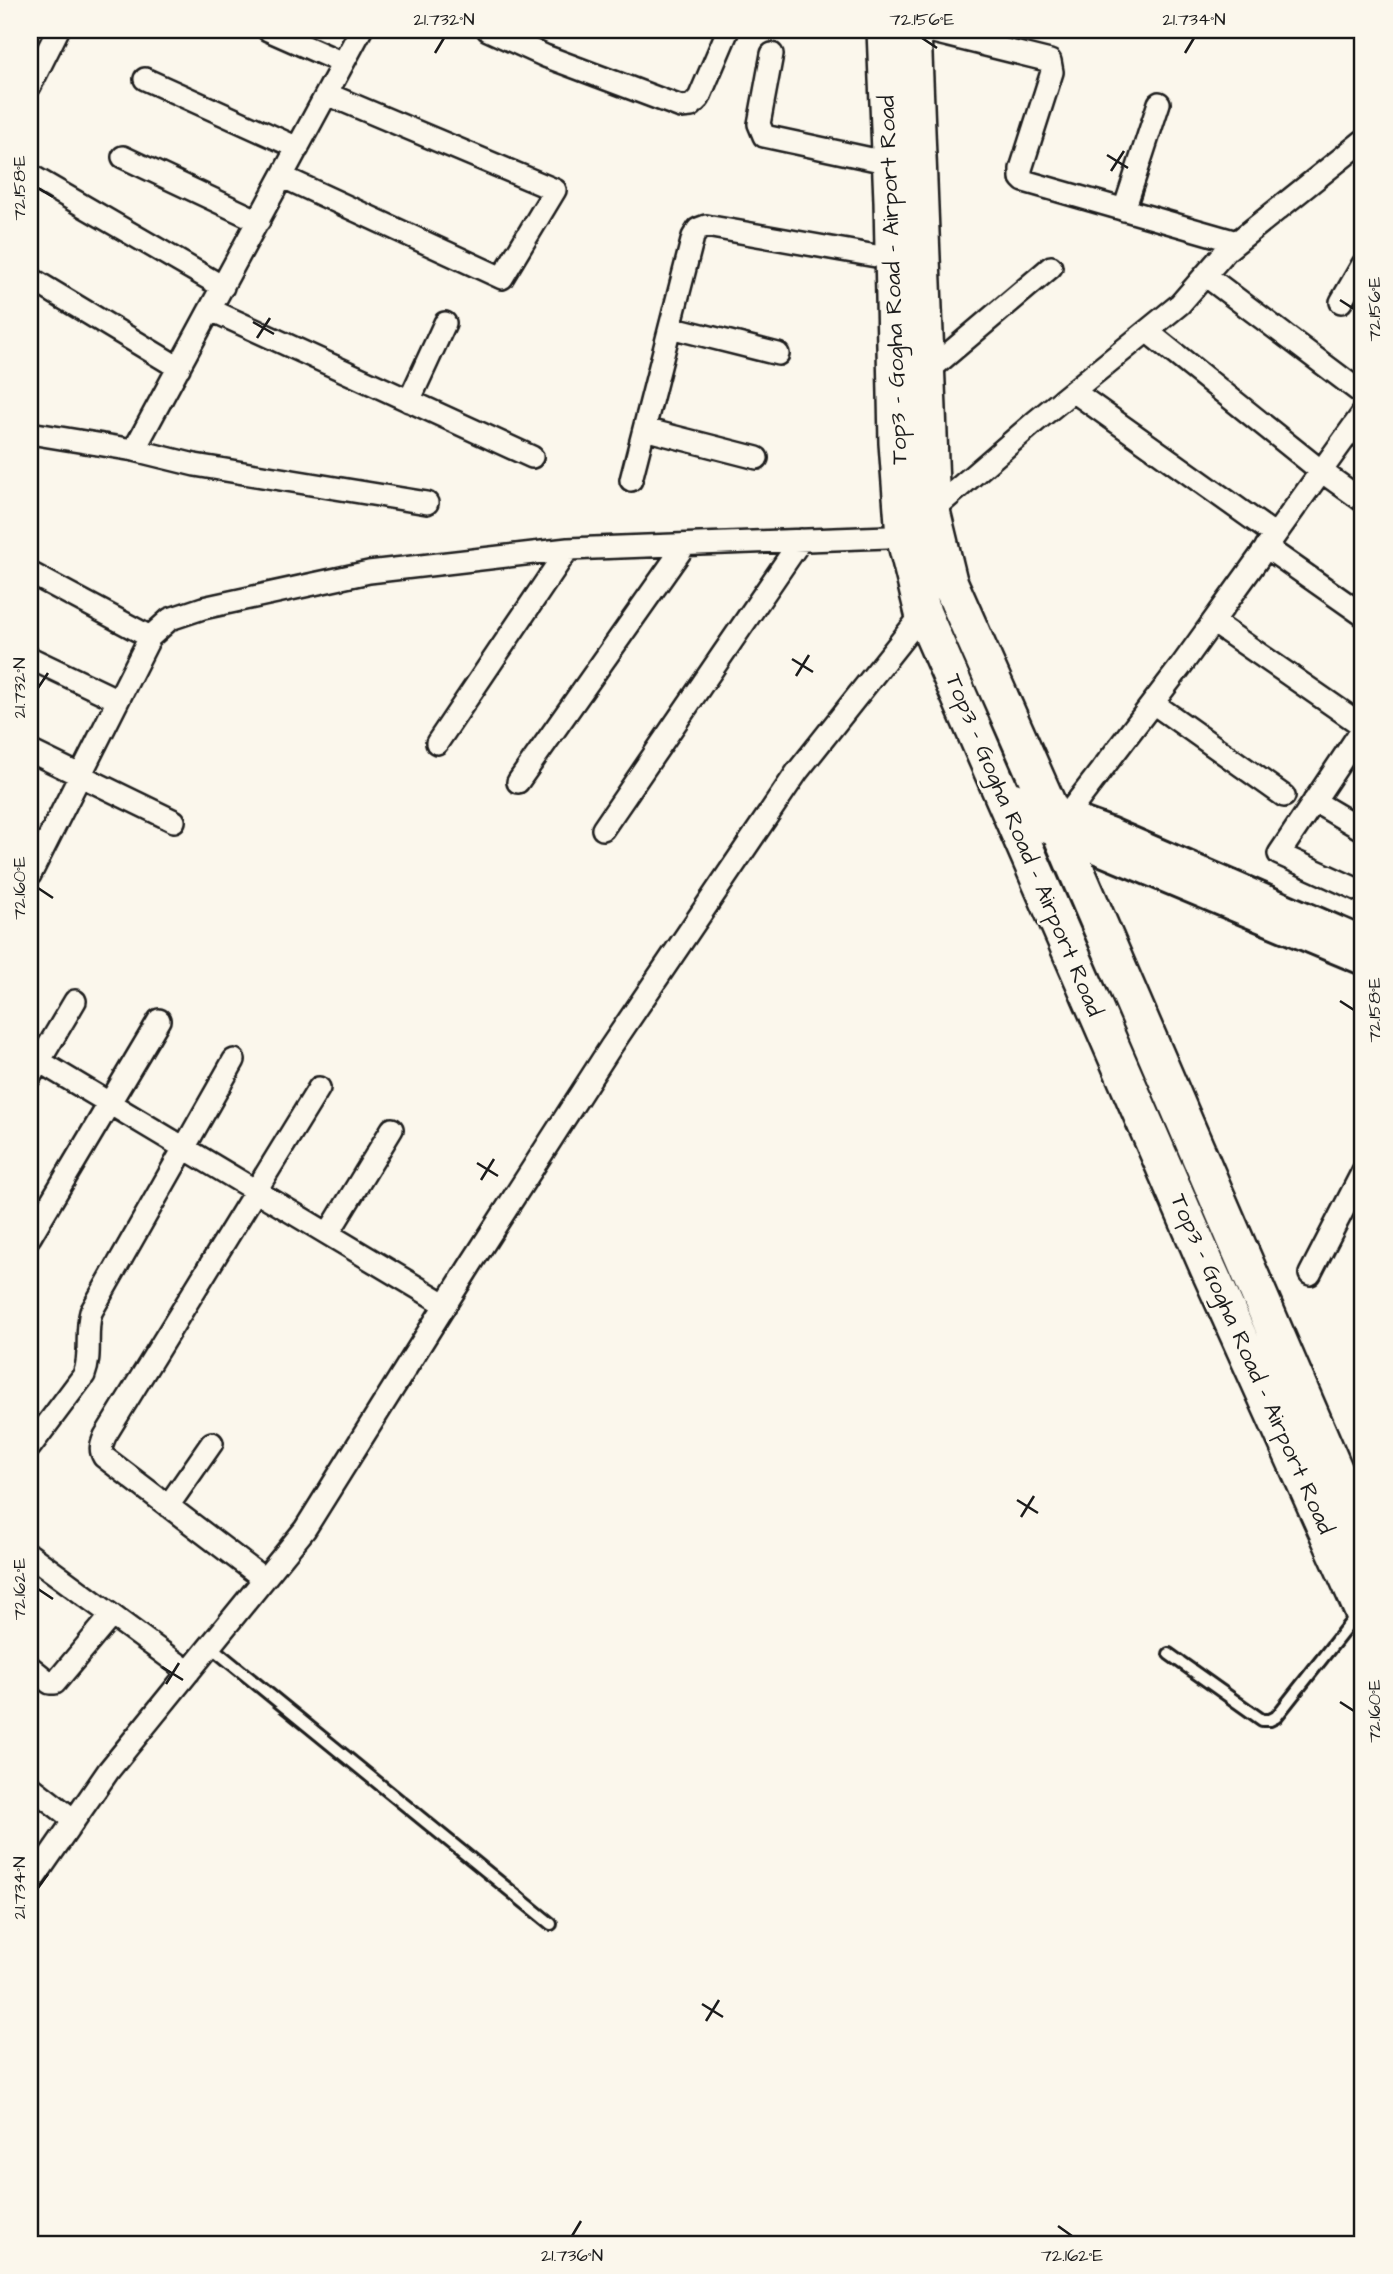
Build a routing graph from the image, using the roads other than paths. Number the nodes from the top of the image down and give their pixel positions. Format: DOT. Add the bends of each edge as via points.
graph roads {
  1 [pos="58,30"];
  2 [pos="268,30"];
  3 [pos="360,30"];
  4 [pos="488,30"];
  5 [pos="885,30"];
  6 [pos="913,30"];
  7 [pos="925,30"];
  8 [pos="721,32"];
  9 [pos="772,54"];
  10 [pos="343,63"];
  11 [pos="145,79"];
  12 [pos="30,86"];
  13 [pos="327,94"];
  14 [pos="1159,103"];
  15 [pos="1363,141"];
  16 [pos="298,148"];
  17 [pos="123,157"];
  18 [pos="890,163"];
  19 [pos="30,175"];
  20 [pos="283,177"];
  21 [pos="1124,210"];
  22 [pos="259,221"];
  23 [pos="1237,242"];
  24 [pos="893,259"];
  25 [pos="1363,264"];
  26 [pos="1051,267"];
  27 [pos="1205,275"];
  28 [pos="30,278"];
  29 [pos="223,287"];
  30 [pos="1341,302"];
  31 [pos="211,310"];
  32 [pos="445,323"];
  33 [pos="670,327"];
  34 [pos="1148,332"];
  35 [pos="778,354"];
  36 [pos="179,368"];
  37 [pos="926,373"];
  38 [pos="1073,391"];
  39 [pos="1363,394"];
  40 [pos="409,401"];
  41 [pos="1363,413"];
  42 [pos="644,429"];
  43 [pos="30,433"];
  44 [pos="134,450"];
  45 [pos="532,457"];
  46 [pos="757,458"];
  47 [pos="1321,471"];
  48 [pos="631,480"];
  49 [pos="1363,501"];
  50 [pos="427,503"];
  51 [pos="935,523"];
  52 [pos="904,536"];
  53 [pos="802,540"];
  54 [pos="1271,541"];
  55 [pos="685,545"];
  56 [pos="568,549"];
  57 [pos="32,574"];
  58 [pos="949,581"];
  59 [pos="923,613"];
  60 [pos="1363,615"];
  61 [pos="1213,622"];
  62 [pos="150,637"];
  63 [pos="30,658"];
  64 [pos="118,700"];
  65 [pos="1153,703"];
  66 [pos="1363,727"];
  67 [pos="437,743"];
  68 [pos="30,751"];
  69 [pos="80,775"];
  70 [pos="518,782"];
  71 [pos="1284,796"];
  72 [pos="1314,801"];
  73 [pos="1006,805"];
  74 [pos="1059,819"];
  75 [pos="174,821"];
  76 [pos="603,829"];
  77 [pos="1363,830"];
  78 [pos="30,875"];
  79 [pos="1363,892"];
  80 [pos="1363,941"];
  81 [pos="1363,961"];
  82 [pos="75,1001"];
  83 [pos="159,1020"];
  84 [pos="234,1060"];
  85 [pos="34,1069"];
  86 [pos="319,1088"];
  87 [pos="109,1103"];
  88 [pos="392,1129"];
  89 [pos="183,1147"];
  90 [pos="1363,1171"];
  91 [pos="257,1192"];
  92 [pos="328,1234"];
  93 [pos="30,1237"];
  94 [pos="1310,1274"];
  95 [pos="445,1304"];
  96 [pos="212,1443"];
  97 [pos="30,1447"];
  98 [pos="168,1506"];
  99 [pos="1363,1536"];
  100 [pos="30,1555"];
  101 [pos="264,1579"];
  102 [pos="1362,1610"];
  103 [pos="112,1615"];
  104 [pos="210,1646"];
  105 [pos="1169,1654"];
  106 [pos="30,1667"];
  107 [pos="189,1672"];
  108 [pos="30,1786"];
  109 [pos="74,1820"];
  110 [pos="30,1884"];
  111 [pos="551,1924"];
  1 -- 12 [label="street"];
  2 -- 10 [label="street"];
  3 -- 10 [label="street"];
  4 -- 8 [label="street" via="681,107 691,106 699,98"];
  5 -- 18 [label="main road, Top3 - Gogha Road - Airport Road"];
  6 -- 37 [label="main road"];
  7 -- 21 [label="street" via="1050,61 1052,72 1021,178"];
  9 -- 18 [label="street" via="759,124 764,136"];
  10 -- 13 [label="street"];
  11 -- 16 [label="street"];
  13 -- 16 [label="street"];
  13 -- 20 [label="street" via="555,190 502,278"];
  14 -- 21 [label="street"];
  15 -- 23 [label="street"];
  16 -- 20 [label="street"];
  17 -- 22 [label="street"];
  18 -- 24 [label="main road, Top3 - Gogha Road - Airport Road"];
  19 -- 29 [label="street"];
  20 -- 22 [label="street"];
  21 -- 23 [label="street"];
  22 -- 29 [label="street"];
  23 -- 27 [label="street"];
  24 -- 33 [label="street" via="706,226 693,237"];
  24 -- 52 [label="main road, Top3 - Gogha Road - Airport Road"];
  25 -- 30 [label="street"];
  26 -- 37 [label="street"];
  27 -- 34 [label="street"];
  27 -- 39 [label="street"];
  28 -- 36 [label="street"];
  29 -- 31 [label="street"];
  31 -- 36 [label="street"];
  31 -- 40 [label="street"];
  32 -- 40 [label="street"];
  33 -- 35 [label="street"];
  33 -- 42 [label="street"];
  34 -- 38 [label="street"];
  34 -- 47 [label="street"];
  36 -- 44 [label="street"];
  37 -- 51 [label="main road"];
  38 -- 51 [label="street"];
  38 -- 54 [label="street"];
  40 -- 45 [label="street"];
  41 -- 47 [label="street"];
  42 -- 46 [label="street"];
  42 -- 48 [label="street"];
  43 -- 44 [label="street"];
  44 -- 50 [label="street" via="195,465"];
  47 -- 49 [label="street"];
  47 -- 54 [label="street"];
  51 -- 52 [label="street"];
  51 -- 58 [label="main road"];
  52 -- 53 [label="street"];
  52 -- 59 [label="main road, Top3 - Gogha Road - Airport Road"];
  53 -- 55 [label="street"];
  53 -- 76 [label="street"];
  54 -- 60 [label="street"];
  54 -- 61 [label="street"];
  55 -- 56 [label="street"];
  55 -- 70 [label="street"];
  56 -- 62 [label="street" via="369,572 203,608 170,619"];
  56 -- 67 [label="street"];
  57 -- 62 [label="street"];
  58 -- 59 [label="street"];
  58 -- 74 [label="main road"];
  59 -- 73 [label="main road, Top3 - Gogha Road - Airport Road"];
  59 -- 95 [label="street" via="797,772 610,1048"];
  61 -- 65 [label="street"];
  61 -- 66 [label="street"];
  62 -- 64 [label="street"];
  63 -- 64 [label="street"];
  64 -- 69 [label="street"];
  65 -- 71 [label="street"];
  65 -- 74 [label="street"];
  66 -- 72 [label="street"];
  68 -- 69 [label="street"];
  69 -- 75 [label="street"];
  69 -- 78 [label="street"];
  72 -- 77 [label="street"];
  72 -- 79 [label="street" via="1279,853"];
  73 -- 74 [label="street"];
  73 -- 102 [label="main road, Top3 - Gogha Road - Airport Road"];
  74 -- 80 [label="street" via="1109,831"];
  74 -- 81 [label="street"];
  74 -- 99 [label="main road"];
  82 -- 85 [label="street"];
  83 -- 87 [label="street"];
  84 -- 89 [label="street"];
  85 -- 87 [label="street"];
  86 -- 91 [label="street"];
  87 -- 89 [label="street"];
  87 -- 93 [label="street"];
  88 -- 92 [label="street"];
  89 -- 91 [label="street"];
  89 -- 97 [label="street" via="92,1312 84,1376"];
  90 -- 94 [label="street"];
  91 -- 92 [label="street"];
  91 -- 98 [label="street" via="101,1446 104,1457"];
  92 -- 95 [label="street"];
  95 -- 101 [label="street" via="304,1529"];
  96 -- 98 [label="street"];
  98 -- 101 [label="street"];
  100 -- 103 [label="street"];
  101 -- 104 [label="street"];
  102 -- 105 [label="lane" via="1270,1720 1262,1720"];
  103 -- 106 [label="street" via="55,1684"];
  103 -- 107 [label="street"];
  104 -- 107 [label="street"];
  104 -- 111 [label="lane"];
  107 -- 109 [label="street" via="108,1770"];
  108 -- 109 [label="street"];
  109 -- 110 [label="street"];
}
